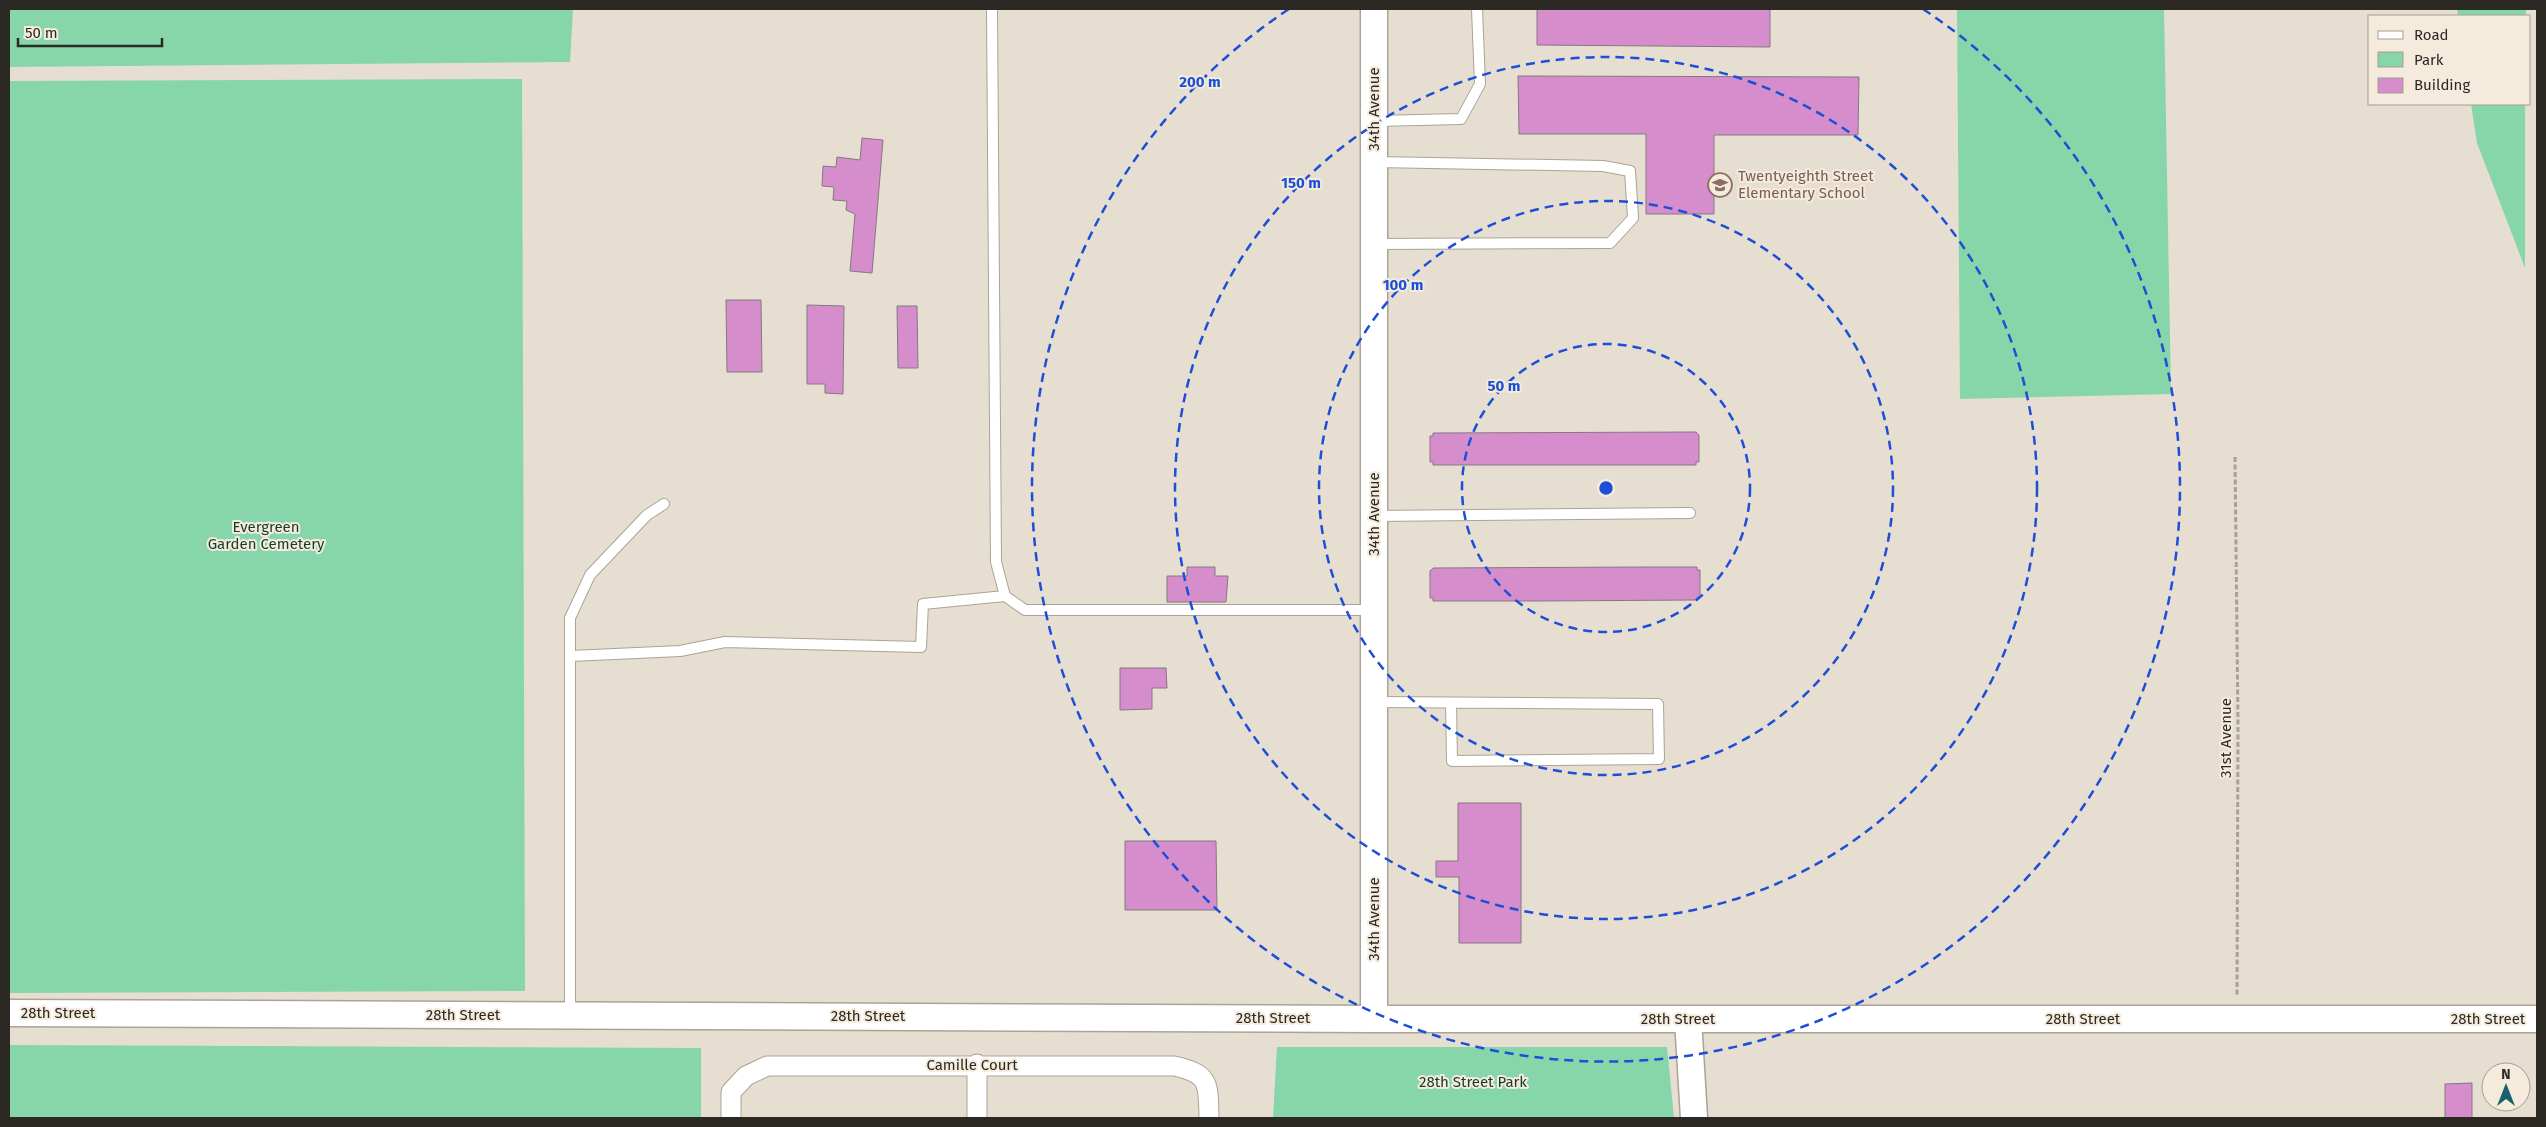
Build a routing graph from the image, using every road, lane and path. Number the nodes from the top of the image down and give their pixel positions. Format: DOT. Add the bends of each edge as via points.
graph roads {
  1 [pos="992,9"];
  2 [pos="1374,9"];
  3 [pos="1477,9"];
  4 [pos="1374,122"];
  5 [pos="1374,162"];
  6 [pos="1374,244"];
  7 [pos="2235,457"];
  8 [pos="664,504"];
  9 [pos="1690,513"];
  10 [pos="1374,516"];
  11 [pos="1005,596"];
  12 [pos="1374,610"];
  13 [pos="571,656"];
  14 [pos="1374,702"];
  15 [pos="1450,703"];
  16 [pos="9,1012"];
  17 [pos="570,1015"];
  18 [pos="1374,1019"];
  19 [pos="1688,1019"];
  20 [pos="2237,1020"];
  21 [pos="2537,1020"];
  22 [pos="977,1064"];
  23 [pos="731,1118"];
  24 [pos="977,1118"];
  25 [pos="1209,1118"];
  26 [pos="1694,1118"];
  1 -- 11 [label="lane" via="996,562"];
  2 -- 4 [label="main road, 34th Avenue"];
  3 -- 4 [label="lane" via="1480,84 1461,119"];
  4 -- 5 [label="main road, 34th Avenue"];
  5 -- 6 [label="main road, 34th Avenue"];
  5 -- 6 [label="lane" via="1603,166 1630,170 1633,218 1610,243"];
  6 -- 10 [label="main road, 34th Avenue"];
  7 -- 20 [label="path, 31st Avenue"];
  8 -- 13 [label="lane" via="647,515 590,575 570,618"];
  9 -- 10 [label="lane"];
  10 -- 12 [label="main road, 34th Avenue"];
  11 -- 12 [label="lane" via="1025,610"];
  11 -- 13 [label="lane" via="922,604 921,647 725,642 680,651"];
  12 -- 14 [label="main road, 34th Avenue"];
  13 -- 17 [label="lane"];
  14 -- 15 [label="lane"];
  14 -- 18 [label="main road, 34th Avenue"];
  15 -- 15 [label="lane" via="1658,704 1659,759 1452,761"];
  16 -- 17 [label="main road, 28th Street"];
  17 -- 18 [label="main road, 28th Street"];
  18 -- 19 [label="main road, 28th Street"];
  19 -- 20 [label="main road, 28th Street"];
  19 -- 26 [label="main road"];
  20 -- 21 [label="main road, 28th Street"];
  22 -- 23 [label="street, Camille Court" via="767,1066 746,1076 731,1092"];
  22 -- 24 [label="street"];
  22 -- 25 [label="street, Camille Court" via="1174,1066 1194,1070 1206,1082"];
}
